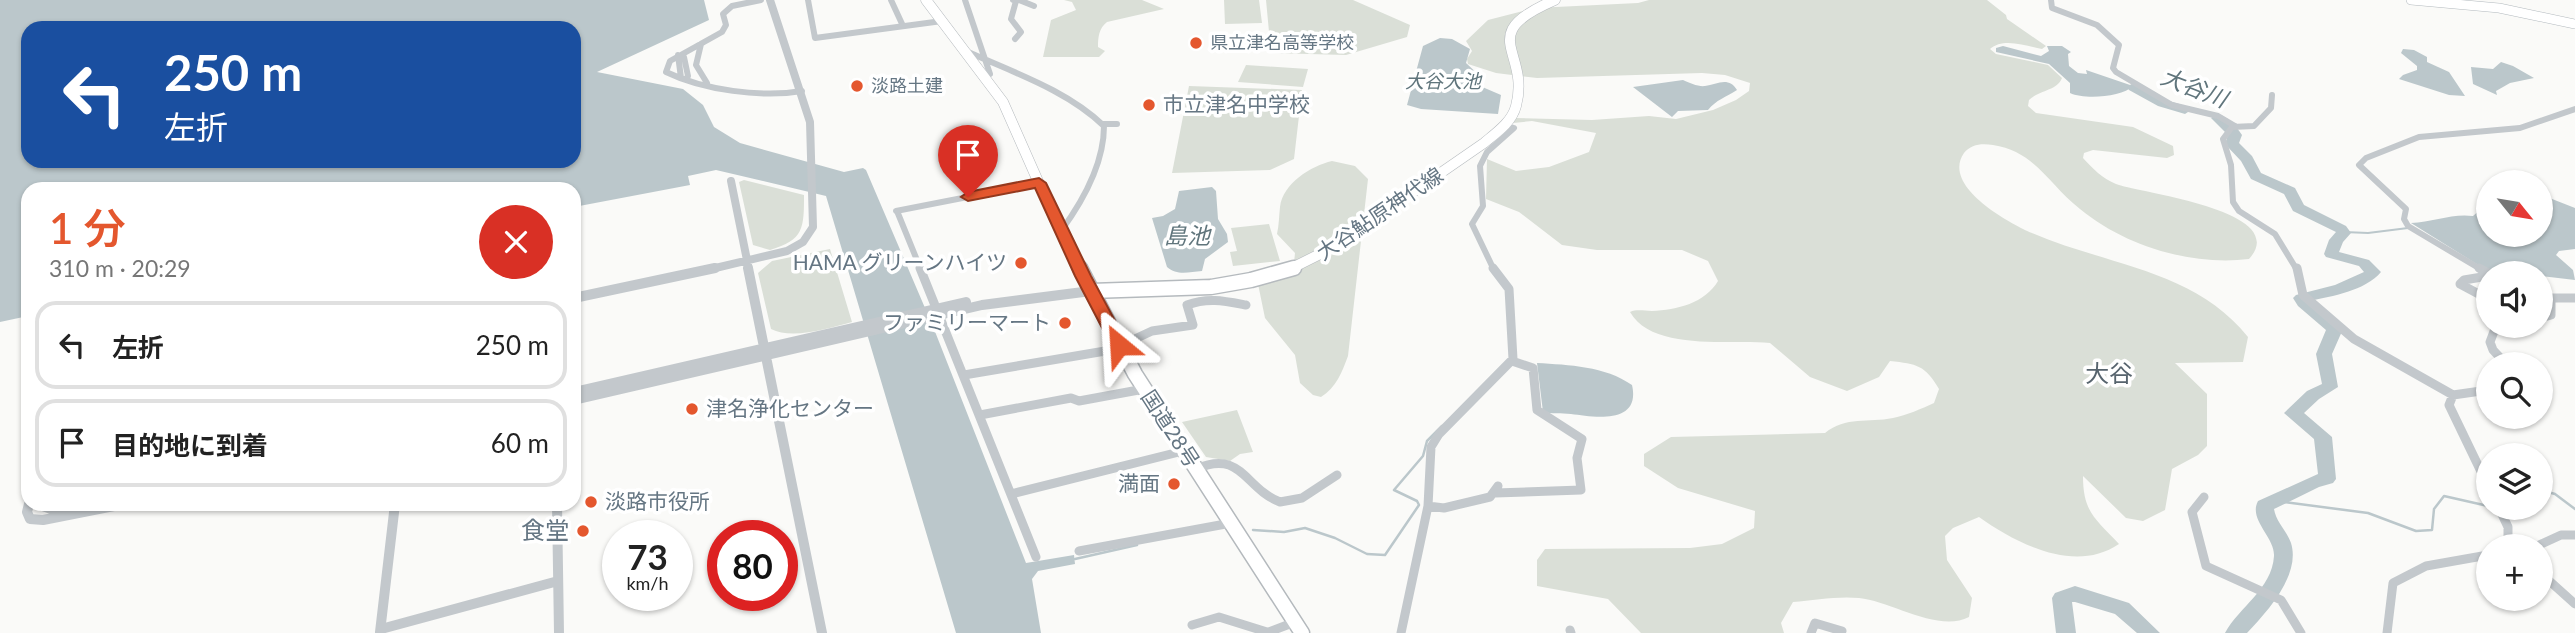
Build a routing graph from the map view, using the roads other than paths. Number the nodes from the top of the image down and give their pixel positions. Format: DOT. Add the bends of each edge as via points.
graph roads {
  1 [pos="761,0"];
  2 [pos="770,0"];
  3 [pos="808,0"];
  4 [pos="891,0"];
  5 [pos="926,0"];
  6 [pos="965,0"];
  7 [pos="1017,0"];
  8 [pos="1555,0"];
  9 [pos="2051,0"];
  10 [pos="2411,0"];
  11 [pos="1034,6"];
  12 [pos="942,21"];
  13 [pos="2575,24"];
  14 [pos="903,26"];
  15 [pos="1015,39"];
  16 [pos="701,44"];
  17 [pos="964,50"];
  18 [pos="678,55"];
  19 [pos="984,60"];
  20 [pos="984,77"];
  21 [pos="683,79"];
  22 [pos="721,81"];
  23 [pos="707,83"];
  24 [pos="802,91"];
  25 [pos="758,93"];
  26 [pos="2272,95"];
  27 [pos="2575,109"];
  28 [pos="1103,124"];
  29 [pos="1117,124"];
  30 [pos="1504,125"];
  31 [pos="2235,127"];
  32 [pos="731,181"];
  33 [pos="1039,183"];
  34 [pos="1061,230"];
  35 [pos="746,261"];
  36 [pos="2476,268"];
  37 [pos="2476,278"];
  38 [pos="1091,291"];
  39 [pos="2476,293"];
  40 [pos="581,296"];
  41 [pos="2553,298"];
  42 [pos="2575,298"];
  43 [pos="1246,305"];
  44 [pos="936,312"];
  45 [pos="1119,345"];
  46 [pos="764,352"];
  47 [pos="1512,362"];
  48 [pos="964,375"];
  49 [pos="1144,389"];
  50 [pos="581,391"];
  51 [pos="2476,392"];
  52 [pos="2453,395"];
  53 [pos="581,398"];
  54 [pos="980,415"];
  55 [pos="1183,451"];
  56 [pos="2476,461"];
  57 [pos="1196,469"];
  58 [pos="1337,475"];
  59 [pos="1011,494"];
  60 [pos="2204,497"];
  61 [pos="1428,506"];
  62 [pos="27,511"];
  63 [pos="89,511"];
  64 [pos="394,511"];
  65 [pos="557,511"];
  66 [pos="1231,523"];
  67 [pos="2575,535"];
  68 [pos="2553,539"];
  69 [pos="1079,551"];
  70 [pos="1037,556"];
  71 [pos="2476,557"];
  72 [pos="558,581"];
  73 [pos="2553,584"];
  74 [pos="2575,604"];
  75 [pos="1192,625"];
  76 [pos="1299,627"];
  77 [pos="381,631"];
  78 [pos="1842,631"];
  79 [pos="1266,632"];
  80 [pos="559,633"];
  81 [pos="822,633"];
  82 [pos="1401,633"];
  83 [pos="1811,633"];
  84 [pos="2301,633"];
  85 [pos="2387,633"];
  1 -- 16 [label="street" via="727,9 722,32"];
  2 -- 24 [label="street"];
  3 -- 14 [label="street" via="815,38"];
  4 -- 14 [label="street"];
  5 -- 12 [label="main road, 国道28号"];
  6 -- 19 [label="street"];
  7 -- 11 [label="street"];
  7 -- 15 [label="street" via="1011,19 1021,34"];
  8 -- 30 [label="main road, 大谷鮎原神代線" via="1525,14 1511,31 1508,51 1518,94"];
  9 -- 31 [label="street" via="2052,8 2097,25 2119,45 2116,72 2172,105 2218,116"];
  10 -- 13 [label="main road" via="2499,8"];
  12 -- 14 [label="street"];
  12 -- 17 [label="main road, 国道28号"];
  16 -- 18 [label="street"];
  16 -- 23 [label="street" via="695,58 698,74"];
  17 -- 19 [label="street"];
  17 -- 20 [label="main road, 国道28号"];
  18 -- 21 [label="street"];
  18 -- 21 [label="street" via="665,69"];
  19 -- 20 [label="street" via="990,74"];
  19 -- 28 [label="street" via="1074,103"];
  20 -- 33 [label="main road, 国道28号" via="1007,110"];
  21 -- 23 [label="street"];
  22 -- 25 [label="street"];
  23 -- 25 [label="street"];
  24 -- 25 [label="street"];
  24 -- 35 [label="street" via="810,122 813,226 804,241 787,251"];
  26 -- 31 [label="street" via="2271,108 2254,126"];
  27 -- 36 [label="street" via="2520,128 2419,137 2386,155 2365,158 2359,165 2406,209 2408,226"];
  28 -- 29 [label="street"];
  28 -- 34 [label="street" via="1104,145 1096,167 1074,215"];
  30 -- 38 [label="main road, 大谷鮎原神代線" via="1374,220 1297,267 1211,287"];
  30 -- 47 [label="street" via="1514,128 1486,152 1479,180 1483,206 1472,225 1488,262 1509,289"];
  31 -- 52 [label="street" via="2223,139 2231,165 2233,202 2239,211 2275,234 2297,268 2303,295 2354,340"];
  32 -- 35 [label="street"];
  33 -- 34 [label="main road, 国道28号"];
  33 -- 44 [label="street" via="896,211"];
  34 -- 38 [label="main road, 国道28号"];
  35 -- 40 [label="street"];
  35 -- 46 [label="street"];
  37 -- 39 [label="street" via="2460,284"];
  38 -- 44 [label="street"];
  38 -- 45 [label="main road, 国道28号"];
  41 -- 42 [label="street"];
  43 -- 45 [label="street" via="1199,300 1187,305 1193,325 1152,331"];
  44 -- 46 [label="street"];
  44 -- 48 [label="street"];
  45 -- 48 [label="street"];
  45 -- 49 [label="main road, 国道28号"];
  46 -- 50 [label="street"];
  46 -- 53 [label="street"];
  46 -- 81 [label="street"];
  47 -- 61 [label="street" via="1433,442"];
  47 -- 61 [label="street" via="1532,368 1537,411 1582,439 1577,458 1581,490 1496,489 1490,498 1444,508"];
  48 -- 54 [label="street"];
  49 -- 54 [label="street"];
  49 -- 55 [label="main road, 国道28号"];
  51 -- 52 [label="street"];
  52 -- 56 [label="street" via="2449,405"];
  54 -- 59 [label="street"];
  55 -- 57 [label="main road, 国道28号"];
  55 -- 59 [label="street"];
  57 -- 58 [label="street" via="1219,462 1230,464 1285,503"];
  57 -- 66 [label="main road, 国道28号"];
  59 -- 70 [label="street"];
  60 -- 84 [label="street" via="2192,512 2206,566 2286,605"];
  61 -- 82 [label="street"];
  62 -- 63 [label="street" via="30,519 43,520"];
  64 -- 77 [label="street"];
  65 -- 72 [label="street"];
  66 -- 69 [label="street"];
  66 -- 76 [label="main road, 国道28号"];
  67 -- 68 [label="street"];
  71 -- 85 [label="street" via="2435,564 2404,574 2393,583"];
  72 -- 77 [label="street"];
  72 -- 80 [label="street"];
  73 -- 74 [label="street"];
  75 -- 79 [label="street" via="1219,617"];
  76 -- 79 [label="street"];
  78 -- 83 [label="street" via="1815,623"];
}
